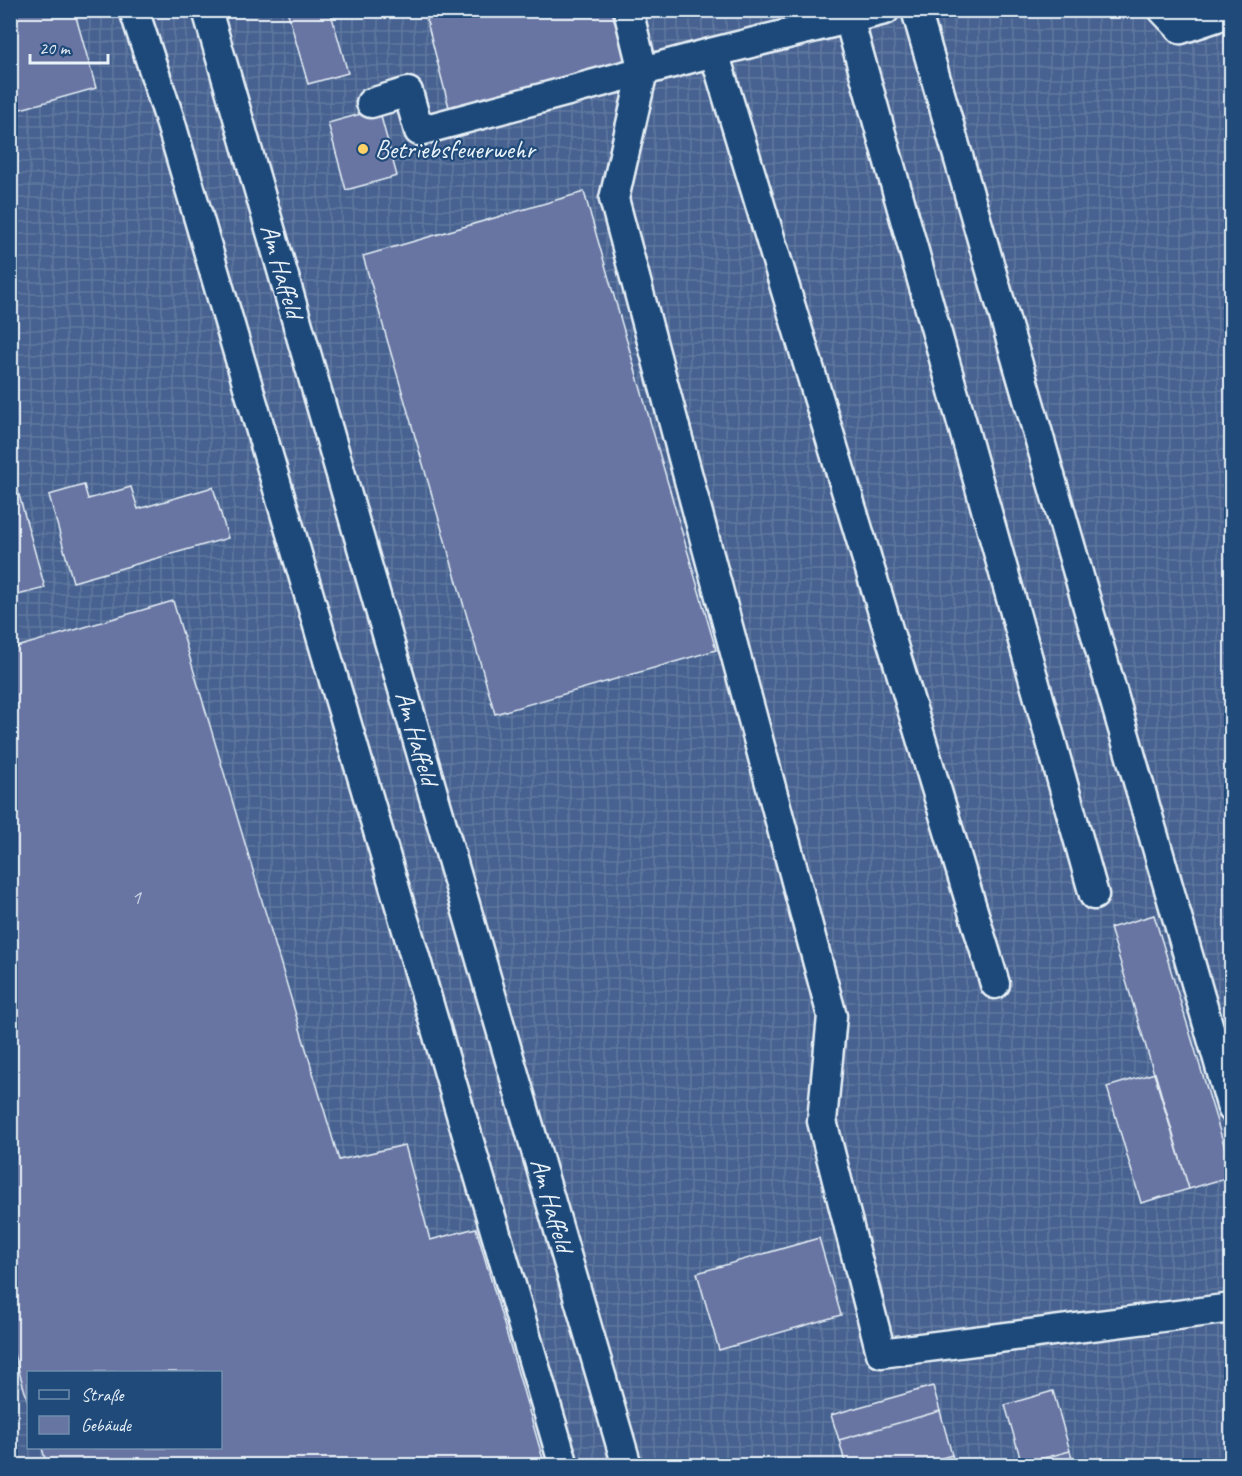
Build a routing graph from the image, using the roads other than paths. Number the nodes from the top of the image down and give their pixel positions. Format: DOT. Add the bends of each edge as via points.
graph roads {
  1 [pos="134,10"];
  2 [pos="207,10"];
  3 [pos="628,10"];
  4 [pos="885,10"];
  5 [pos="916,10"];
  6 [pos="1163,10"];
  7 [pos="1232,12"];
  8 [pos="849,19"];
  9 [pos="714,52"];
  10 [pos="643,71"];
  11 [pos="371,103"];
  12 [pos="1094,895"];
  13 [pos="995,984"];
  14 [pos="1232,1107"];
  15 [pos="1232,1308"];
  16 [pos="564,1466"];
  17 [pos="627,1466"];
  1 -- 16 [label="street" via="173,128"];
  2 -- 17 [label="street, Am Haffeld"];
  3 -- 10 [label="street"];
  4 -- 8 [label="street"];
  5 -- 14 [label="street"];
  6 -- 7 [label="street" via="1181,29"];
  8 -- 9 [label="street"];
  8 -- 12 [label="street"];
  9 -- 10 [label="street"];
  9 -- 13 [label="street"];
  10 -- 11 [label="street" via="419,131 408,92"];
  10 -- 15 [label="street" via="614,199 832,1016 822,1121 880,1353"];
}
